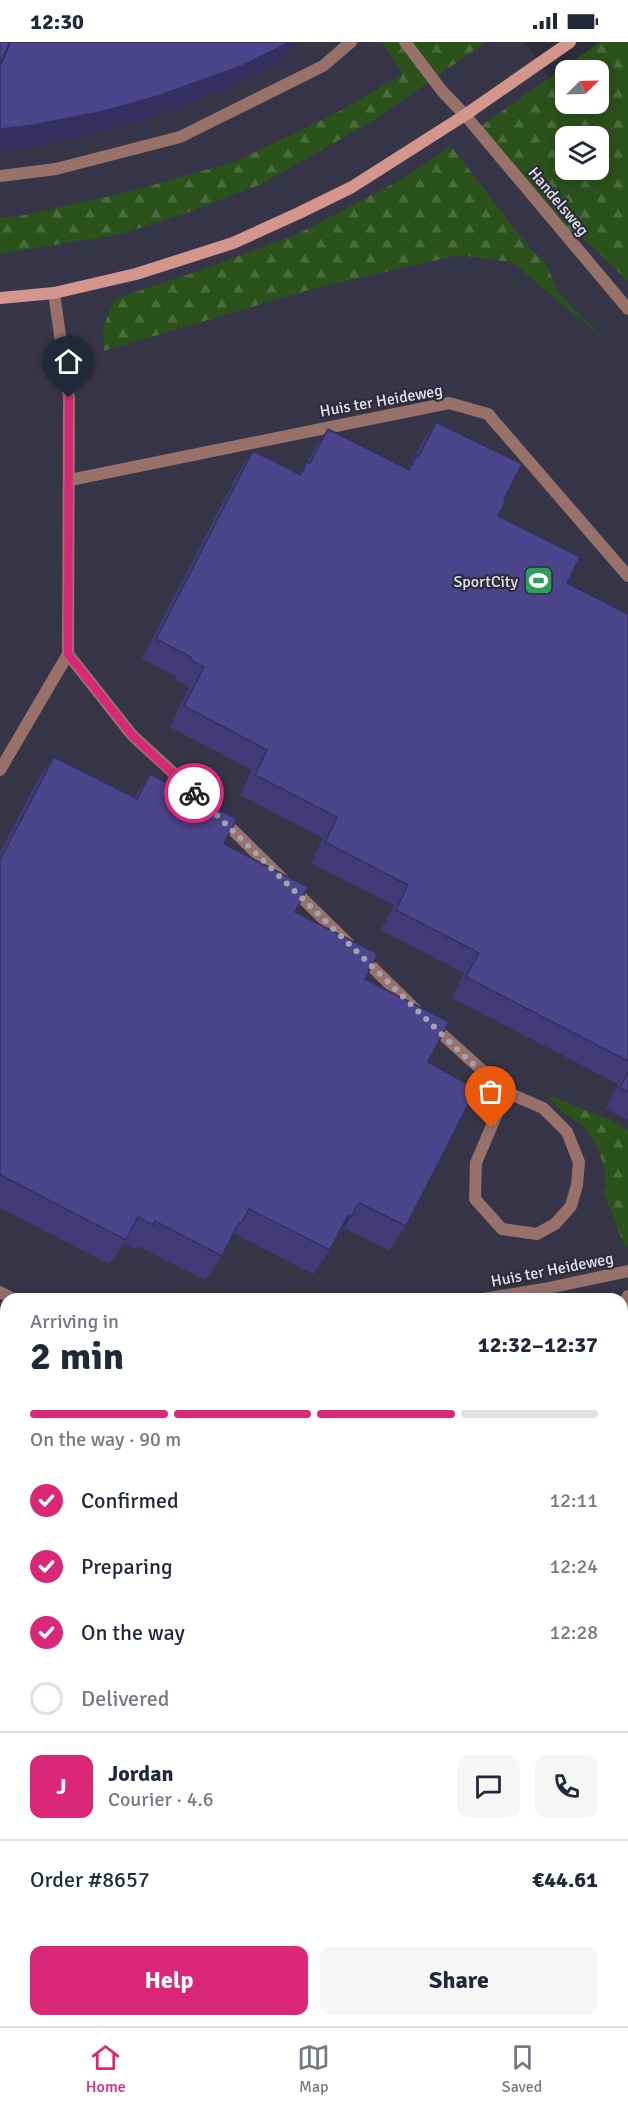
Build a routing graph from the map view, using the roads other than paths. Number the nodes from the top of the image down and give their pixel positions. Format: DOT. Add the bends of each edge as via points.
graph roads {
  1 [pos="351,42"];
  2 [pos="405,42"];
  3 [pos="570,42"];
  4 [pos="465,115"];
  5 [pos="0,176"];
  6 [pos="54,293"];
  7 [pos="0,298"];
  8 [pos="628,309"];
  9 [pos="70,480"];
  10 [pos="623,561"];
  11 [pos="628,576"];
  12 [pos="68,654"];
  13 [pos="0,770"];
  14 [pos="506,1092"];
  15 [pos="628,1271"];
  16 [pos="520,1293"];
  1 -- 5 [label="street" via="323,66 180,137 56,169"];
  2 -- 4 [label="street"];
  3 -- 4 [label="street"];
  4 -- 6 [label="street" via="352,187 233,243 136,274"];
  4 -- 8 [label="street, Handelsweg"];
  6 -- 7 [label="street"];
  6 -- 9 [label="street" via="69,398"];
  9 -- 10 [label="street, Huis ter Heideweg" via="449,403 488,414"];
  9 -- 12 [label="street"];
  10 -- 11 [label="street, Huis ter Heideweg"];
  12 -- 13 [label="street"];
  12 -- 14 [label="street" via="132,735"];
  14 -- 14 [label="street" via="543,1108 567,1132 579,1162 571,1206 555,1224 537,1234 502,1229 475,1199 476,1163"];
  15 -- 16 [label="street, Huis ter Heideweg"];
}
